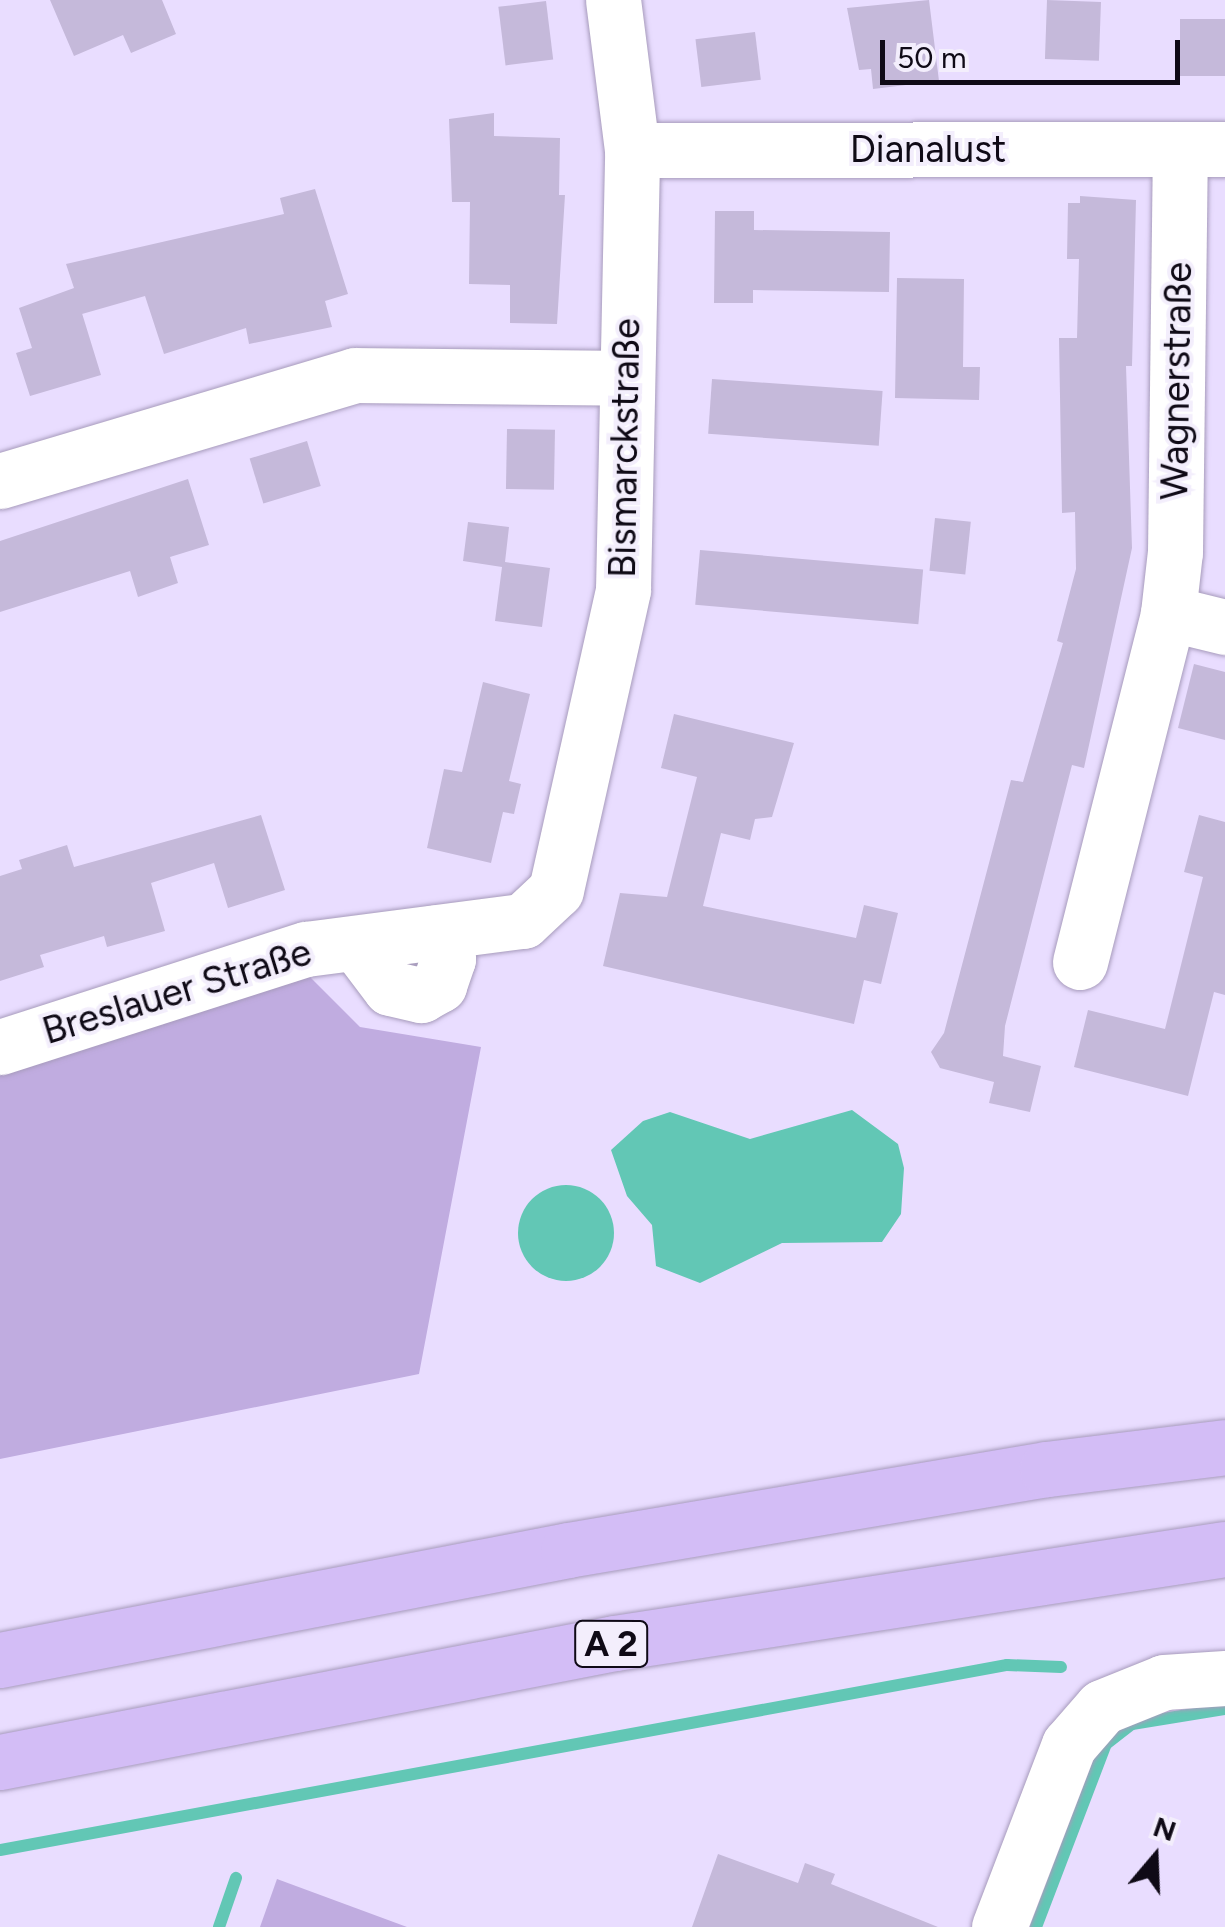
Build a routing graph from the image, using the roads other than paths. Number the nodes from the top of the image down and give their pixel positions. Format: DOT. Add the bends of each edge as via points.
graph roads {
  1 [pos="613,0"];
  2 [pos="1202,149"];
  3 [pos="632,150"];
  4 [pos="626,378"];
  5 [pos="0,481"];
  6 [pos="1168,613"];
  7 [pos="1225,627"];
  8 [pos="556,890"];
  9 [pos="1080,962"];
  10 [pos="0,1047"];
  11 [pos="1225,1447"];
  12 [pos="1225,1549"];
  13 [pos="0,1660"];
  14 [pos="1225,1678"];
  15 [pos="0,1762"];
  16 [pos="999,1927"];
  1 -- 3 [label="street, Bismarckstraße"];
  2 -- 3 [label="street, Dianalust"];
  2 -- 6 [label="street, Wagnerstraße"];
  3 -- 4 [label="street, Bismarckstraße"];
  4 -- 5 [label="street" via="355,375"];
  4 -- 8 [label="street, Bismarckstraße" via="623,590"];
  6 -- 7 [label="street"];
  6 -- 9 [label="street, Wagnerstraße"];
  8 -- 10 [label="street, Breslauer Straße" via="523,921 306,949"];
  11 -- 13 [label="highway" via="568,1550"];
  12 -- 15 [label="highway, A 2" via="615,1643"];
  14 -- 16 [label="street" via="1164,1682 1102,1707 1069,1745"];
}
